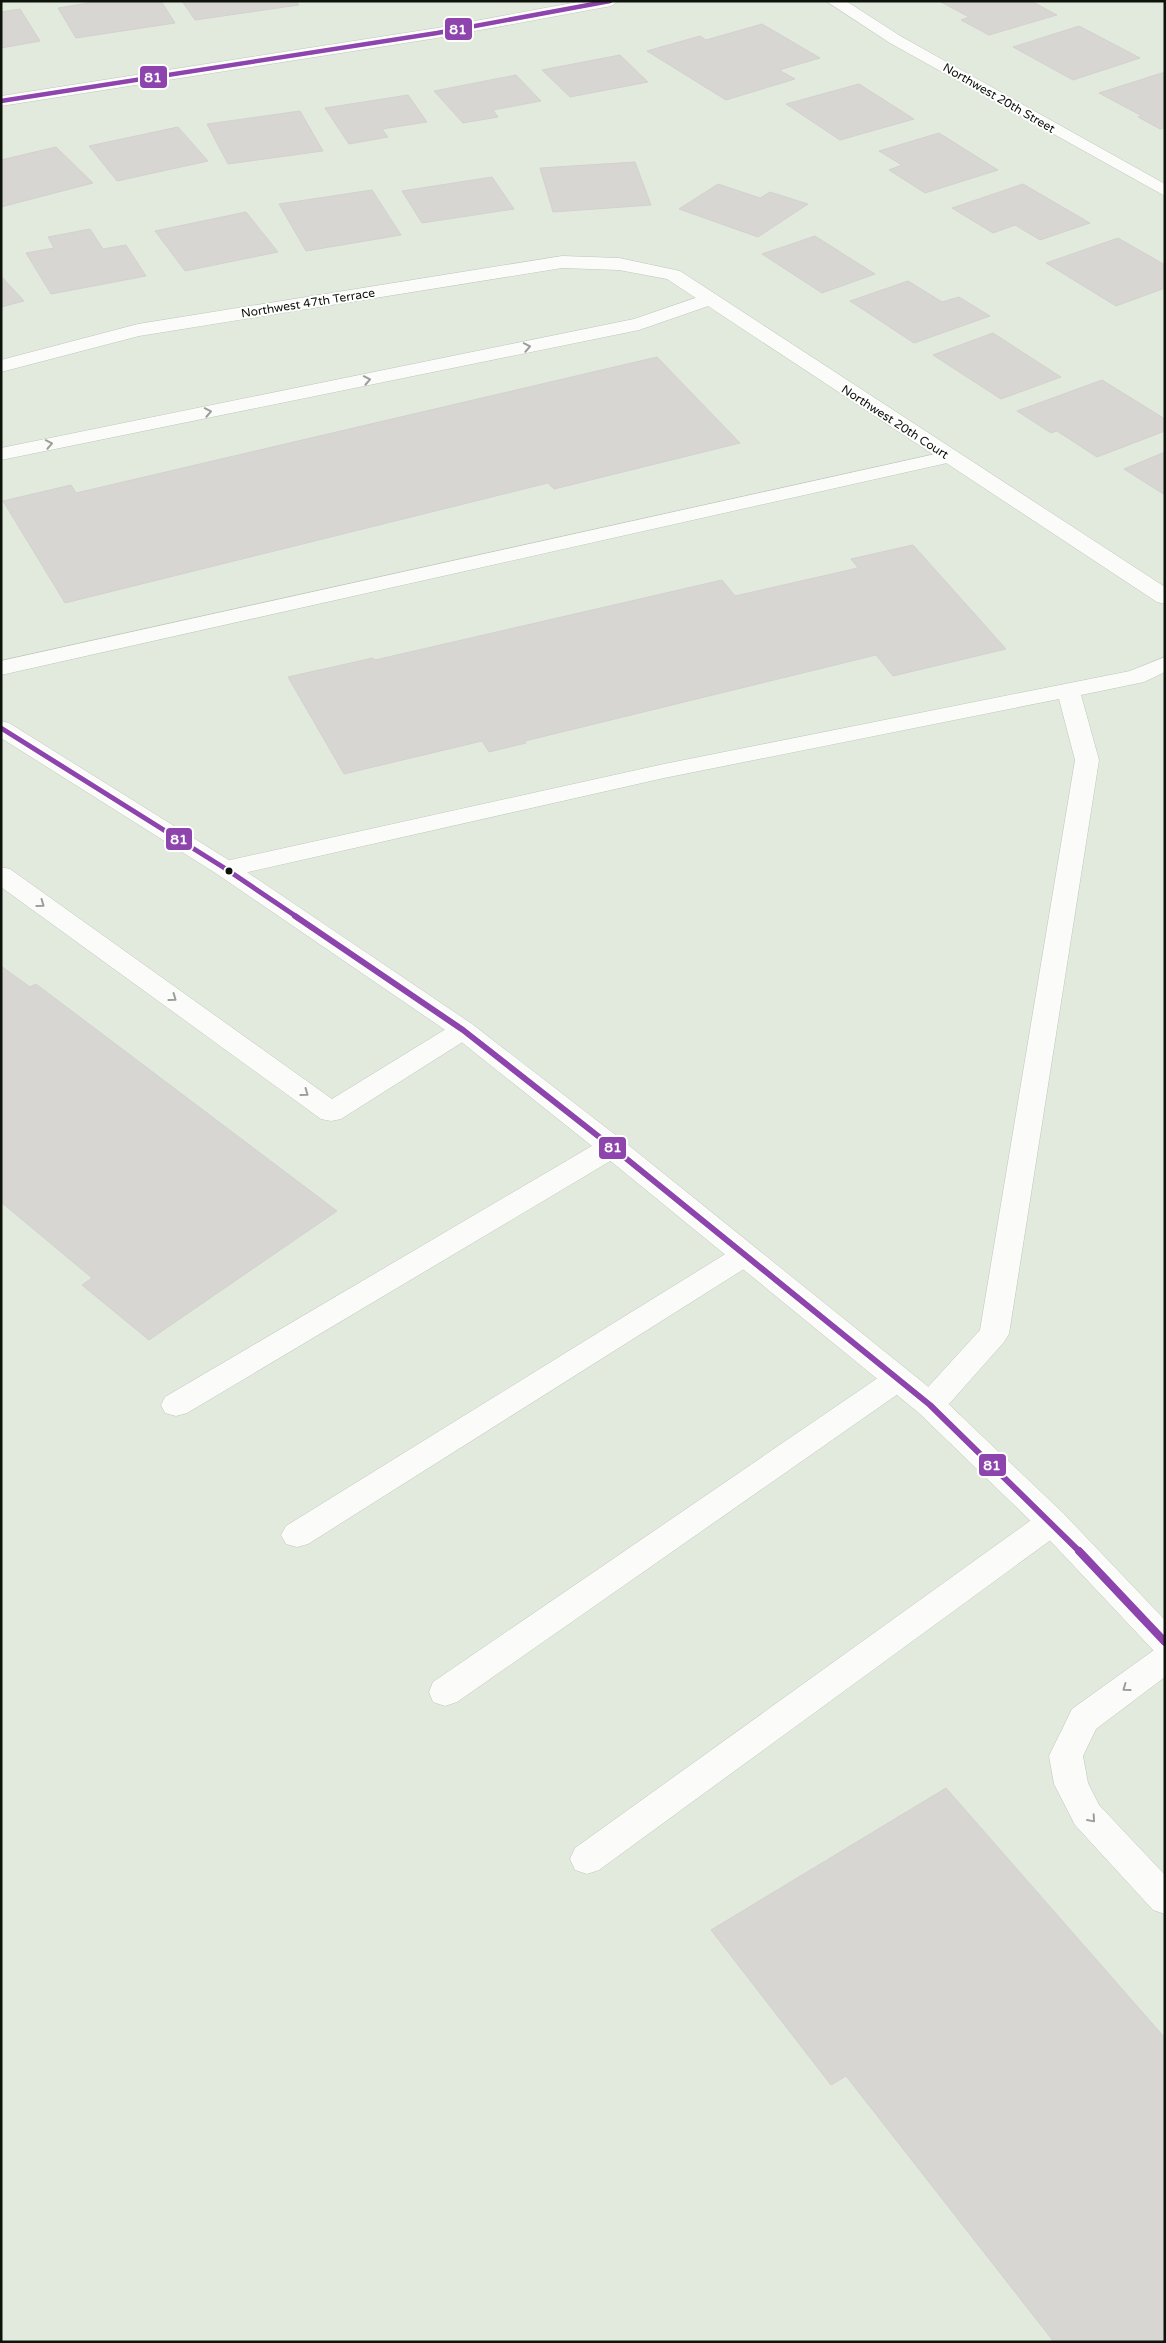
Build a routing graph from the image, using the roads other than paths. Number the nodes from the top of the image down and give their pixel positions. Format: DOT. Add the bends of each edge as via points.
graph roads {
  1 [pos="611,1"];
  2 [pos="834,1"];
  3 [pos="1,101"];
  4 [pos="1165,191"];
  5 [pos="619,264"];
  6 [pos="710,300"];
  7 [pos="1,366"];
  8 [pos="1,454"];
  9 [pos="949,458"];
  10 [pos="1165,597"];
  11 [pos="1165,664"];
  12 [pos="1,668"];
  13 [pos="1069,692"];
  14 [pos="1,728"];
  15 [pos="226,869"];
  16 [pos="1,875"];
  17 [pos="463,1030"];
  18 [pos="612,1146"];
  19 [pos="745,1254"];
  20 [pos="898,1379"];
  21 [pos="176,1405"];
  22 [pos="930,1405"];
  23 [pos="1052,1522"];
  24 [pos="297,1535"];
  25 [pos="1165,1642"];
  26 [pos="1165,1659"];
  27 [pos="445,1692"];
  28 [pos="587,1860"];
  29 [pos="1165,1900"];
  1 -- 3 [label="street" via="437,33"];
  2 -- 4 [label="street, Northwest 20th Street" via="896,40"];
  5 -- 6 [label="street, Northwest 20th Court" via="673,275"];
  5 -- 7 [label="street, Northwest 47th Terrace" via="562,262 138,330"];
  8 -- 6 [label="street, one-way" via="639,324"];
  6 -- 9 [label="street, Northwest 20th Court"];
  9 -- 10 [label="street, Northwest 20th Court"];
  9 -- 12 [label="street"];
  11 -- 13 [label="street" via="1136,678"];
  13 -- 15 [label="street" via="664,771"];
  13 -- 22 [label="street" via="1087,760 994,1334"];
  14 -- 15 [label="street"];
  15 -- 17 [label="street"];
  16 -- 17 [label="street, one-way" via="331,1112"];
  17 -- 18 [label="street"];
  18 -- 19 [label="street"];
  18 -- 21 [label="street"];
  19 -- 20 [label="street"];
  19 -- 24 [label="street"];
  20 -- 22 [label="street"];
  20 -- 27 [label="street"];
  22 -- 23 [label="street"];
  23 -- 25 [label="street"];
  23 -- 28 [label="street"];
  26 -- 29 [label="street, one-way" via="1084,1719 1066,1756 1071,1784 1087,1815"];
}
